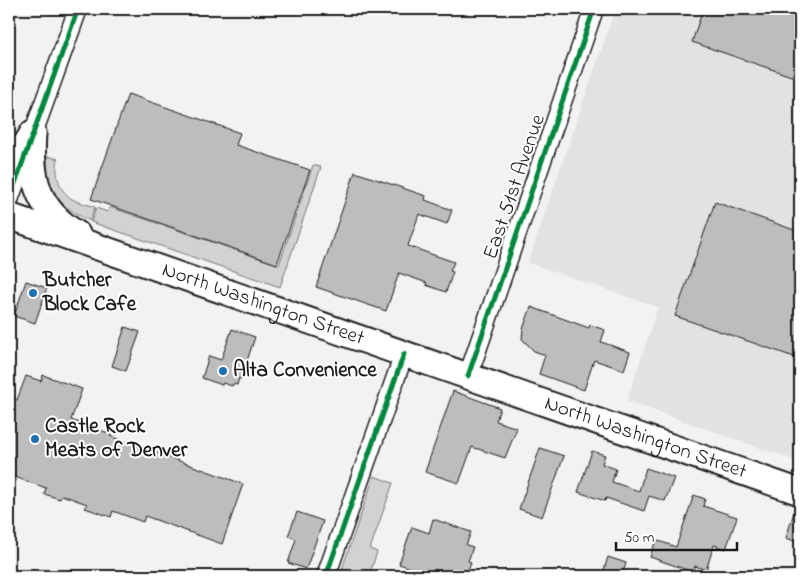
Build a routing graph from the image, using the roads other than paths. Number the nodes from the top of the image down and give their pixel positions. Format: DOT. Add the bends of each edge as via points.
graph roads {
  1 [pos="78,9"];
  2 [pos="594,9"];
  3 [pos="33,133"];
  4 [pos="9,166"];
  5 [pos="9,200"];
  6 [pos="9,216"];
  7 [pos="97,246"];
  8 [pos="404,354"];
  9 [pos="468,376"];
  10 [pos="800,492"];
  11 [pos="326,576"];
  1 -- 3 [label="street"];
  2 -- 9 [label="street, East 51st Avenue"];
  3 -- 4 [label="main road"];
  3 -- 5 [label="street"];
  3 -- 7 [label="main road" via="32,168 42,198 61,223"];
  6 -- 7 [label="main road, North Washington Street"];
  7 -- 8 [label="main road, North Washington Street"];
  8 -- 9 [label="main road, North Washington Street"];
  8 -- 11 [label="street"];
  9 -- 10 [label="main road, North Washington Street"];
}
